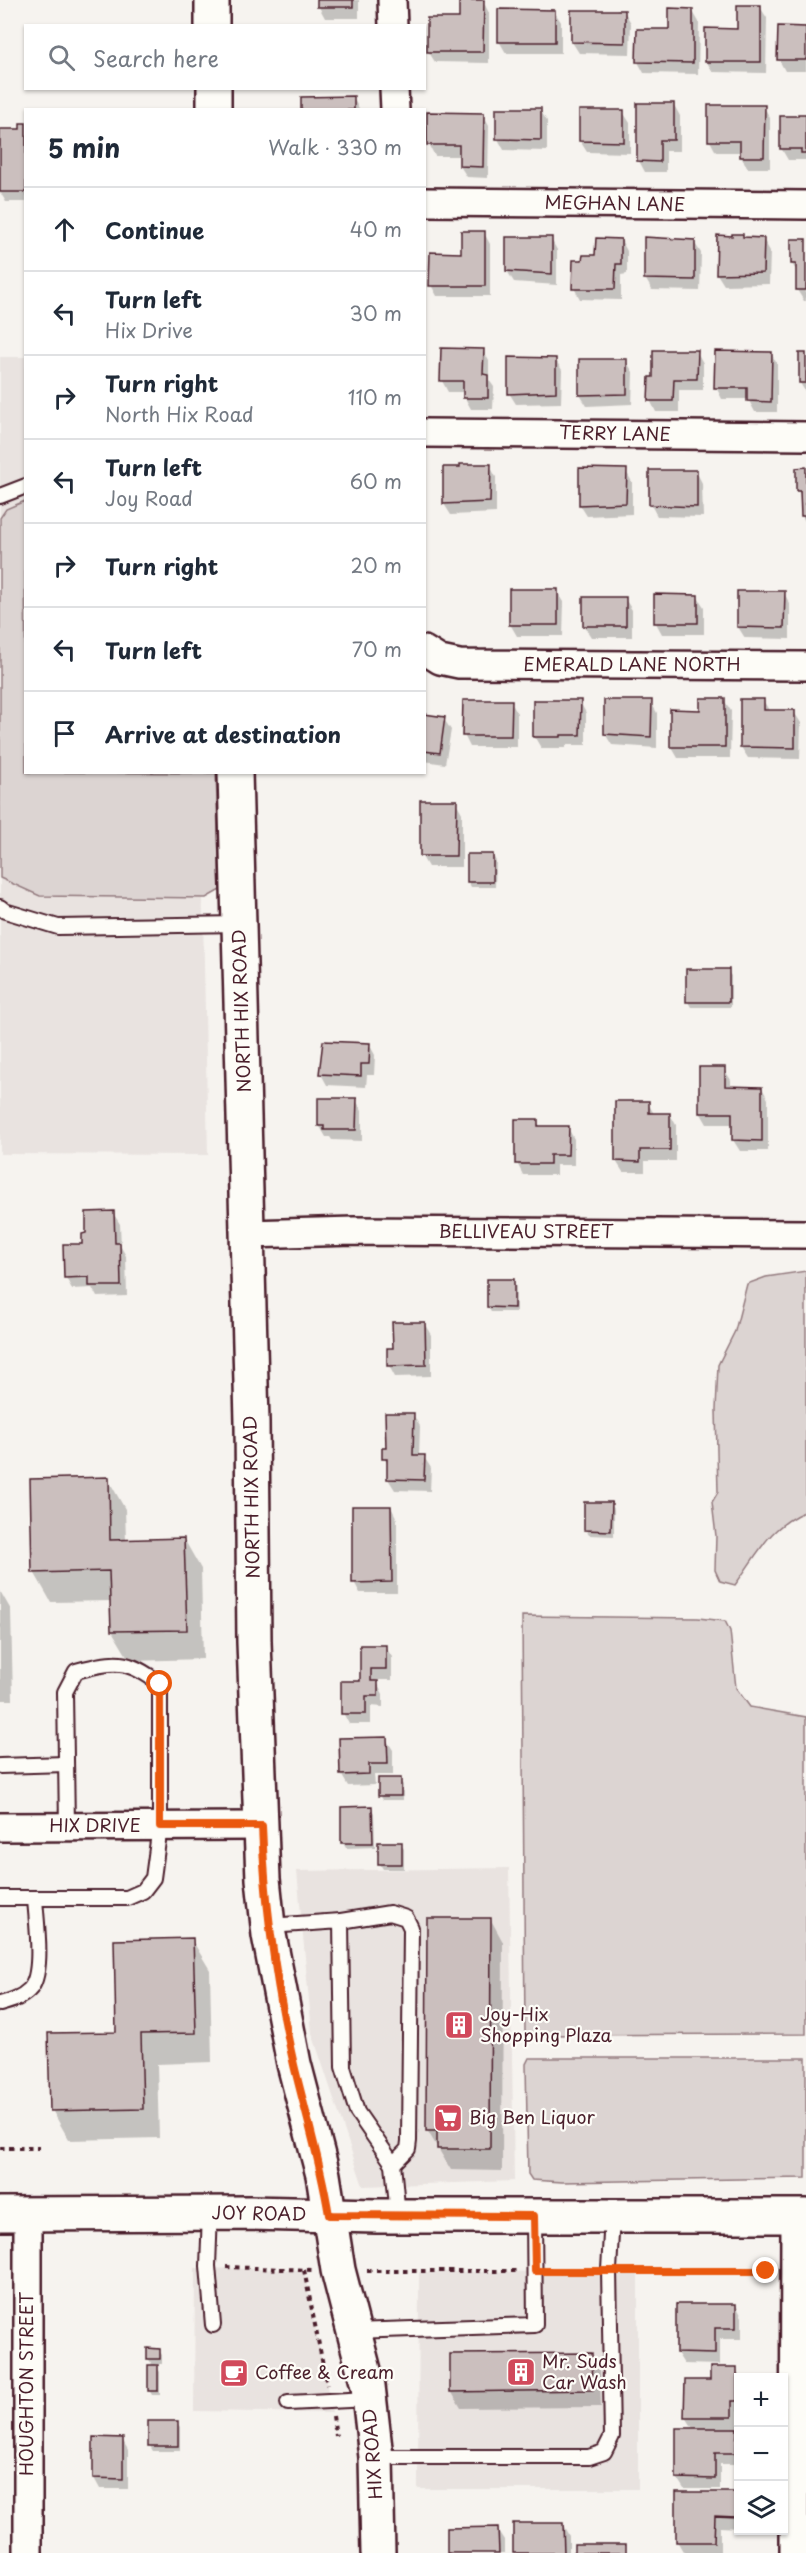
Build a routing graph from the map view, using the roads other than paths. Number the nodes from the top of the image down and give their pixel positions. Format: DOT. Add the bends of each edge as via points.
graph roads {
  1 [pos="212,0"];
  2 [pos="392,0"];
  3 [pos="212,24"];
  4 [pos="393,24"];
  5 [pos="214,90"];
  6 [pos="394,90"];
  7 [pos="214,108"];
  8 [pos="394,108"];
  9 [pos="426,202"];
  10 [pos="806,206"];
  11 [pos="426,433"];
  12 [pos="806,436"];
  13 [pos="24,487"];
  14 [pos="0,496"];
  15 [pos="426,651"];
  16 [pos="806,666"];
  17 [pos="235,774"];
  18 [pos="0,907"];
  19 [pos="239,924"];
  20 [pos="247,1234"];
  21 [pos="806,1234"];
  22 [pos="66,1764"];
  23 [pos="0,1766"];
  24 [pos="160,1826"];
  25 [pos="262,1826"];
  26 [pos="0,1827"];
  27 [pos="67,1827"];
  28 [pos="0,1898"];
  29 [pos="35,1898"];
  30 [pos="341,1921"];
  31 [pos="268,1926"];
  32 [pos="0,2004"];
  33 [pos="393,2164"];
  34 [pos="210,2213"];
  35 [pos="14,2214"];
  36 [pos="329,2215"];
  37 [pos="398,2216"];
  38 [pos="534,2216"];
  39 [pos="612,2216"];
  40 [pos="801,2216"];
  41 [pos="213,2325"];
  42 [pos="353,2331"];
  43 [pos="369,2399"];
  44 [pos="288,2403"];
  45 [pos="376,2457"];
  46 [pos="28,2553"];
  47 [pos="378,2553"];
  48 [pos="794,2553"];
  1 -- 3 [label="street"];
  2 -- 4 [label="street"];
  5 -- 7 [label="street"];
  6 -- 8 [label="street"];
  9 -- 10 [label="street, MEGHAN LANE"];
  11 -- 12 [label="street, TERRY LANE"];
  13 -- 14 [label="lane"];
  15 -- 16 [label="street, EMERALD LANE NORTH" via="440,660 459,664"];
  17 -- 19 [label="street, NORTH HIX ROAD"];
  18 -- 19 [label="lane" via="57,927"];
  19 -- 20 [label="street, NORTH HIX ROAD"];
  20 -- 21 [label="street, BELLIVEAU STREET"];
  20 -- 25 [label="street, NORTH HIX ROAD" via="254,1632"];
  22 -- 23 [label="lane"];
  22 -- 24 [label="lane" via="65,1692 76,1671 111,1662 141,1669 160,1684"];
  22 -- 27 [label="lane"];
  24 -- 25 [label="street, HIX DRIVE"];
  24 -- 27 [label="street, HIX DRIVE"];
  24 -- 29 [label="lane" via="153,1878 143,1891 127,1898"];
  25 -- 31 [label="street, NORTH HIX ROAD"];
  26 -- 27 [label="street, HIX DRIVE"];
  28 -- 29 [label="lane"];
  29 -- 32 [label="lane" via="38,1975 31,1989"];
  30 -- 31 [label="lane"];
  30 -- 33 [label="lane" via="343,2067 357,2112"];
  30 -- 33 [label="lane" via="390,1913 406,1918 411,1928 409,2140 408,2148"];
  31 -- 36 [label="street, NORTH HIX ROAD" via="294,2064 323,2175"];
  33 -- 37 [label="lane"];
  34 -- 35 [label="street, JOY ROAD"];
  34 -- 36 [label="street, JOY ROAD"];
  34 -- 41 [label="lane" via="208,2266"];
  35 -- 46 [label="street, HOUGHTON STREET"];
  36 -- 37 [label="street, JOY ROAD"];
  36 -- 42 [label="street, HIX ROAD"];
  37 -- 38 [label="street, JOY ROAD"];
  38 -- 39 [label="street, JOY ROAD"];
  38 -- 42 [label="lane" via="536,2325"];
  39 -- 40 [label="street, JOY ROAD"];
  39 -- 45 [label="lane" via="612,2436 604,2452 589,2457"];
  40 -- 48 [label="street"];
  42 -- 43 [label="street, HIX ROAD"];
  43 -- 44 [label="lane"];
  43 -- 45 [label="street, HIX ROAD"];
  45 -- 47 [label="street, HIX ROAD"];
}
